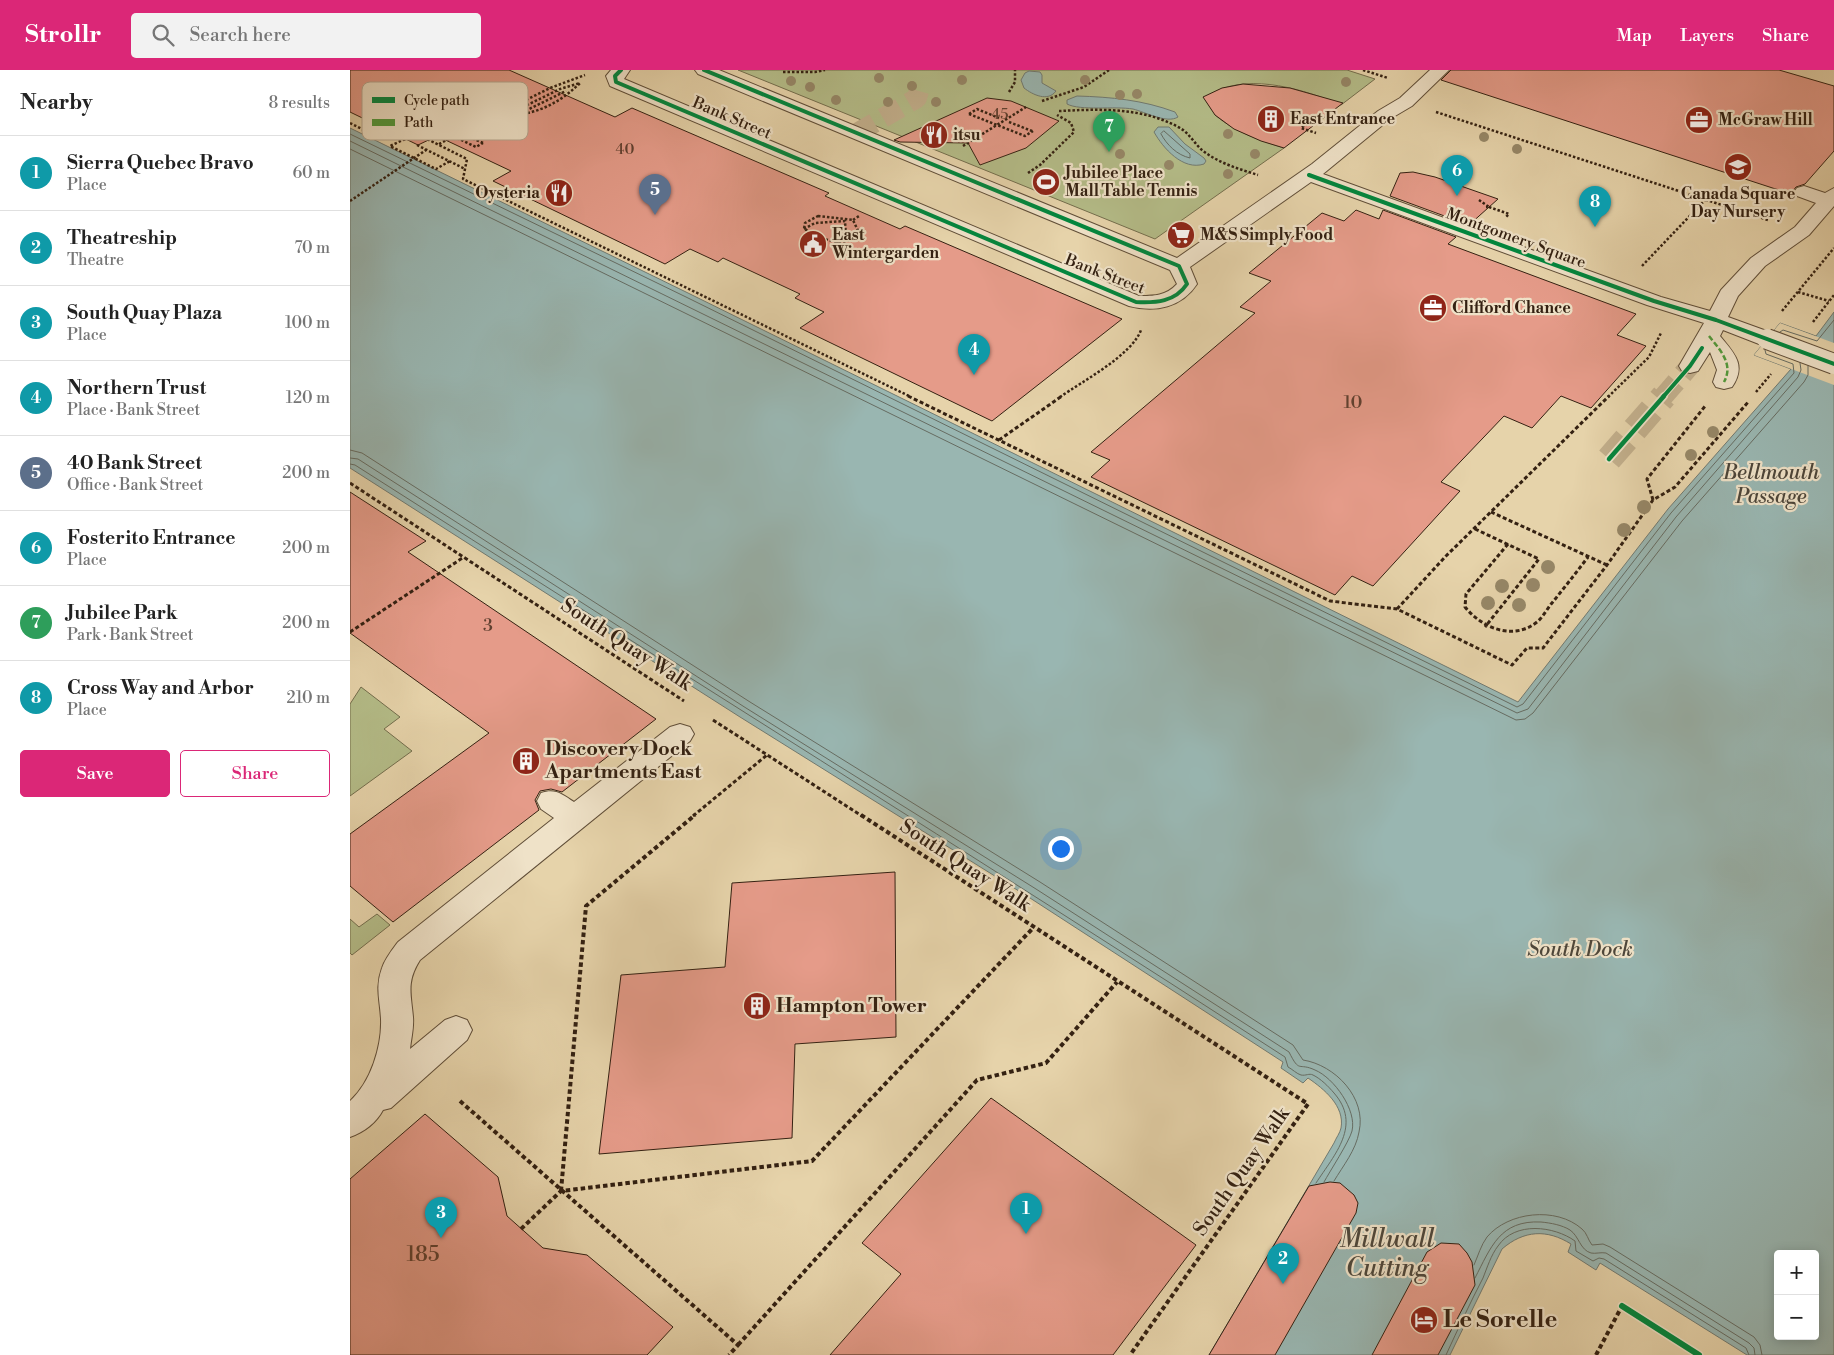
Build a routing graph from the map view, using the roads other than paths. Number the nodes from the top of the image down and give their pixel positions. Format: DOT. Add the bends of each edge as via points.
graph roads {
  1 [pos="621,70"];
  2 [pos="704,70"];
  3 [pos="1430,72"];
  4 [pos="1309,175"];
  5 [pos="1804,192"];
  6 [pos="1831,197"];
  7 [pos="1179,266"];
  8 [pos="1713,328"];
  9 [pos="1834,364"];
  10 [pos="1690,366"];
  11 [pos="1724,382"];
  12 [pos="680,734"];
  13 [pos="551,801"];
  14 [pos="575,818"];
  15 [pos="456,1030"];
  16 [pos="359,1114"];
  1 -- 7 [label="street, Bank Street" via="616,82 1136,302 1165,301 1183,292 1187,284"];
  2 -- 7 [label="street, Bank Street"];
  3 -- 4 [label="street" via="1406,102 1384,115"];
  4 -- 7 [label="street"];
  4 -- 8 [label="street, Montgomery Square" via="1673,308"];
  5 -- 6 [label="street"];
  6 -- 8 [label="street" via="1802,231 1758,262 1739,281 1728,294"];
  8 -- 9 [label="street, Montgomery Square, bridge" via="1767,339"];
  8 -- 10 [label="street"];
  8 -- 11 [label="street" via="1729,365 1729,375"];
  12 -- 14 [label="street"];
  13 -- 14 [label="street"];
  14 -- 16 [label="street" via="409,951 397,969 393,995 398,1019 388,1072"];
  15 -- 16 [label="street"];
}
